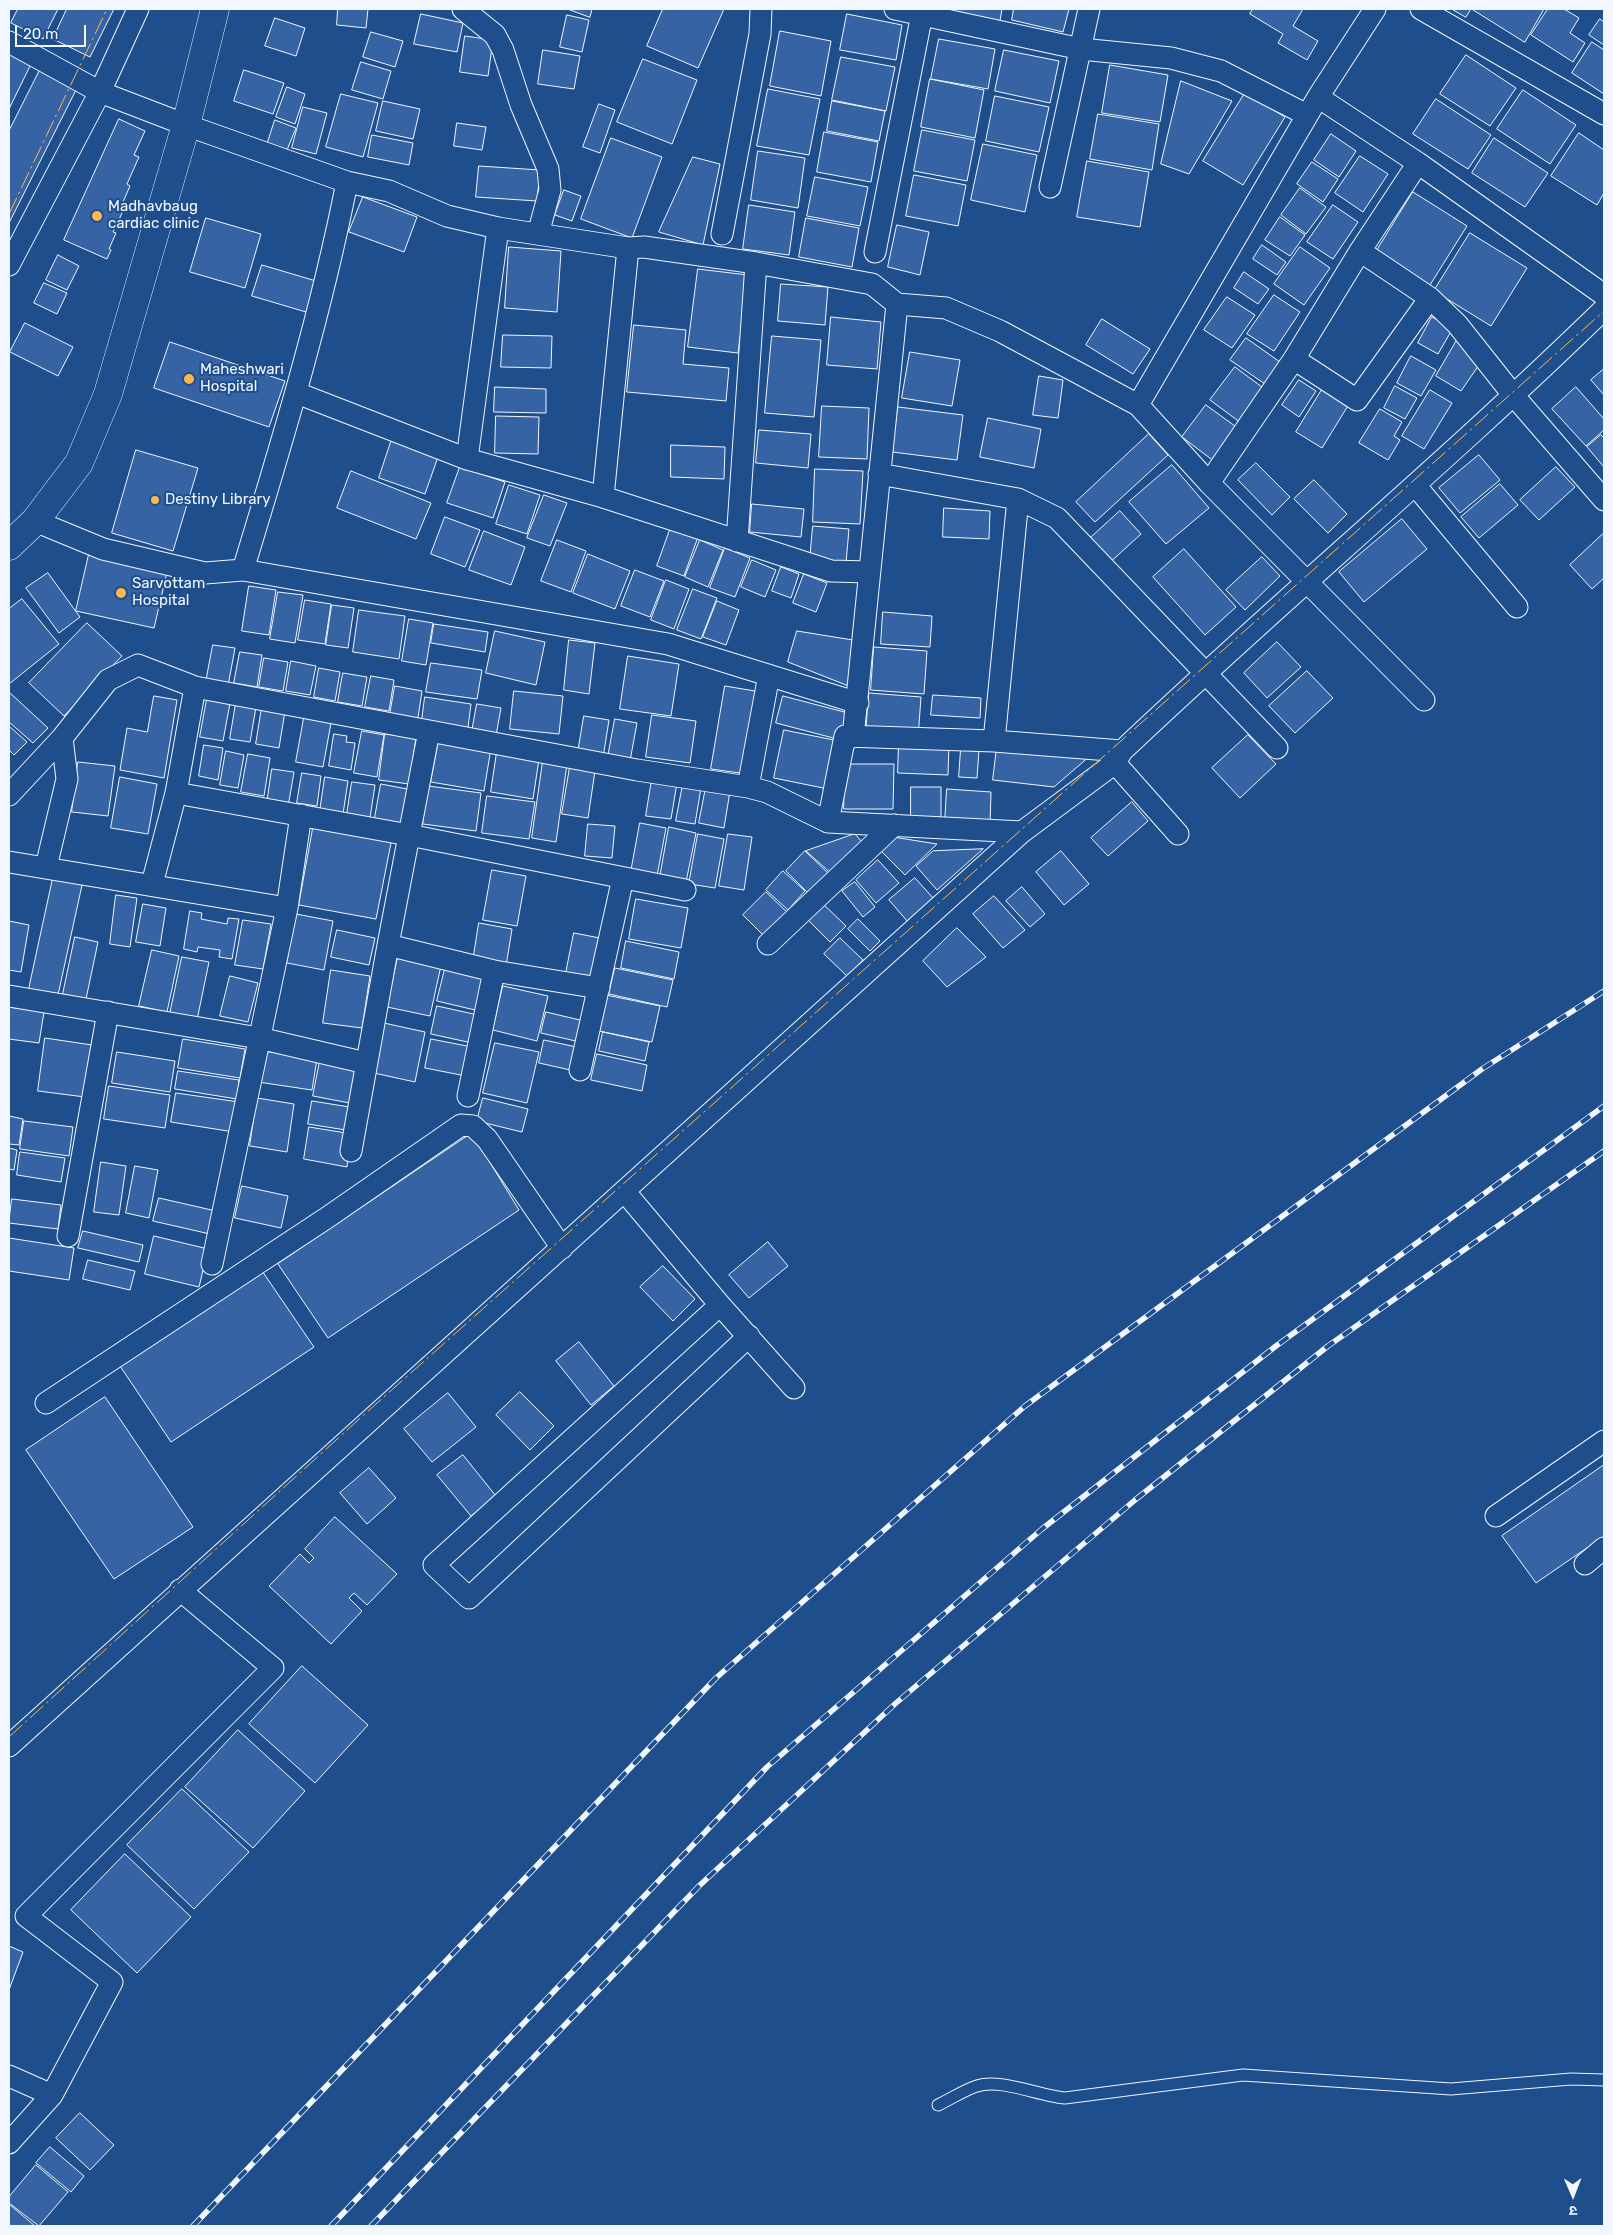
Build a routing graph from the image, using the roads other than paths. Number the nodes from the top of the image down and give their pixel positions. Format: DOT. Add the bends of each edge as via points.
graph roads {
  1 [pos="138,9"];
  2 [pos="215,9"];
  3 [pos="463,9"];
  4 [pos="760,9"];
  5 [pos="895,9"];
  6 [pos="1089,9"];
  7 [pos="1375,9"];
  8 [pos="1421,9"];
  9 [pos="922,11"];
  10 [pos="9,42"];
  11 [pos="1082,49"];
  12 [pos="100,92"];
  13 [pos="1318,97"];
  14 [pos="1604,114"];
  15 [pos="1307,116"];
  16 [pos="186,125"];
  17 [pos="1418,163"];
  18 [pos="347,182"];
  19 [pos="1050,187"];
  20 [pos="498,228"];
  21 [pos="538,234"];
  22 [pos="722,234"];
  23 [pos="628,248"];
  24 [pos="1360,251"];
  25 [pos="875,252"];
  26 [pos="756,263"];
  27 [pos="9,265"];
  28 [pos="1604,295"];
  29 [pos="1430,298"];
  30 [pos="897,304"];
  31 [pos="1604,309"];
  32 [pos="1294,359"];
  33 [pos="297,393"];
  34 [pos="1514,396"];
  35 [pos="1138,405"];
  36 [pos="466,459"];
  37 [pos="879,474"];
  38 [pos="1208,483"];
  39 [pos="1415,485"];
  40 [pos="603,497"];
  41 [pos="1018,499"];
  42 [pos="1604,500"];
  43 [pos="35,521"];
  44 [pos="737,541"];
  45 [pos="9,546"];
  46 [pos="243,570"];
  47 [pos="868,572"];
  48 [pos="1306,583"];
  49 [pos="1517,606"];
  50 [pos="1205,672"];
  51 [pos="769,675"];
  52 [pos="195,686"];
  53 [pos="1424,700"];
  54 [pos="858,703"];
  55 [pos="429,731"];
  56 [pos="853,737"];
  57 [pos="62,738"];
  58 [pos="994,741"];
  59 [pos="1277,748"];
  60 [pos="1118,757"];
  61 [pos="748,787"];
  62 [pos="176,793"];
  63 [pos="9,795"];
  64 [pos="301,815"];
  65 [pos="828,822"];
  66 [pos="894,825"];
  67 [pos="1022,832"];
  68 [pos="1178,834"];
  69 [pos="409,835"];
  70 [pos="9,862"];
  71 [pos="46,867"];
  72 [pos="623,878"];
  73 [pos="152,884"];
  74 [pos="686,890"];
  75 [pos="287,908"];
  76 [pos="768,944"];
  77 [pos="388,945"];
  78 [pos="494,971"];
  79 [pos="599,988"];
  80 [pos="9,996"];
  81 [pos="108,1012"];
  82 [pos="259,1038"];
  83 [pos="366,1063"];
  84 [pos="580,1070"];
  85 [pos="468,1096"];
  86 [pos="351,1151"];
  87 [pos="625,1192"];
  88 [pos="68,1236"];
  89 [pos="562,1248"];
  90 [pos="212,1264"];
  91 [pos="720,1305"];
  92 [pos="749,1336"];
  93 [pos="794,1388"];
  94 [pos="46,1403"];
  95 [pos="1604,1441"];
  96 [pos="1496,1516"];
  97 [pos="1604,1548"];
  98 [pos="1585,1564"];
  99 [pos="180,1590"];
  100 [pos="9,1746"];
  101 [pos="9,2076"];
  102 [pos="1604,2080"];
  103 [pos="52,2095"];
  104 [pos="938,2105"];
  105 [pos="9,2144"];
  1 -- 12 [label="street"];
  2 -- 16 [label="street"];
  3 -- 21 [label="street" via="495,34 548,168 550,190"];
  4 -- 22 [label="street" via="760,34"];
  5 -- 9 [label="street"];
  6 -- 11 [label="street"];
  7 -- 13 [label="street"];
  8 -- 14 [label="street"];
  9 -- 11 [label="street"];
  9 -- 25 [label="street"];
  10 -- 12 [label="street"];
  11 -- 15 [label="street" via="1171,58 1221,71"];
  11 -- 19 [label="street"];
  12 -- 16 [label="street"];
  12 -- 27 [label="street"];
  13 -- 15 [label="street"];
  13 -- 17 [label="street"];
  15 -- 35 [label="street"];
  16 -- 18 [label="street"];
  16 -- 43 [label="street" via="108,394 79,463"];
  17 -- 24 [label="street"];
  17 -- 28 [label="street"];
  18 -- 20 [label="street" via="389,191 447,216"];
  18 -- 33 [label="street"];
  20 -- 21 [label="street"];
  20 -- 36 [label="street"];
  21 -- 23 [label="street"];
  23 -- 26 [label="street" via="644,247"];
  23 -- 40 [label="street"];
  24 -- 29 [label="street"];
  24 -- 32 [label="street"];
  26 -- 30 [label="street" via="872,284"];
  26 -- 44 [label="street"];
  29 -- 32 [label="street" via="1357,400"];
  29 -- 34 [label="street" via="1456,324"];
  30 -- 35 [label="street" via="946,308 1000,331"];
  30 -- 37 [label="street"];
  31 -- 34 [label="street"];
  32 -- 38 [label="street"];
  33 -- 36 [label="street"];
  33 -- 46 [label="street"];
  34 -- 39 [label="street"];
  34 -- 42 [label="street"];
  35 -- 38 [label="street"];
  36 -- 40 [label="street"];
  37 -- 41 [label="street"];
  37 -- 47 [label="street"];
  38 -- 48 [label="street"];
  39 -- 48 [label="street"];
  39 -- 49 [label="street"];
  40 -- 44 [label="street"];
  41 -- 50 [label="street" via="1057,518"];
  41 -- 58 [label="street"];
  43 -- 45 [label="street"];
  43 -- 46 [label="street" via="103,549 196,571"];
  44 -- 47 [label="street" via="831,571"];
  46 -- 51 [label="street" via="668,644"];
  47 -- 54 [label="street"];
  48 -- 50 [label="street"];
  48 -- 53 [label="street"];
  50 -- 59 [label="street"];
  50 -- 60 [label="street"];
  51 -- 54 [label="street"];
  51 -- 61 [label="street"];
  52 -- 55 [label="street"];
  52 -- 57 [label="street" via="138,665 108,680"];
  52 -- 62 [label="street"];
  54 -- 56 [label="street"];
  55 -- 61 [label="street"];
  55 -- 69 [label="street"];
  56 -- 58 [label="street"];
  56 -- 65 [label="street" via="845,736"];
  57 -- 63 [label="street"];
  57 -- 71 [label="street" via="67,780"];
  58 -- 60 [label="street"];
  60 -- 67 [label="street"];
  60 -- 68 [label="street"];
  61 -- 65 [label="street" via="767,792"];
  62 -- 64 [label="street"];
  62 -- 73 [label="street"];
  64 -- 69 [label="street"];
  64 -- 75 [label="street"];
  65 -- 66 [label="street"];
  66 -- 67 [label="street"];
  66 -- 76 [label="street"];
  67 -- 87 [label="street" via="684,1135"];
  69 -- 72 [label="street"];
  69 -- 77 [label="street"];
  70 -- 71 [label="street"];
  71 -- 73 [label="street"];
  72 -- 74 [label="street"];
  72 -- 79 [label="street"];
  73 -- 75 [label="street"];
  75 -- 82 [label="street"];
  77 -- 78 [label="street"];
  77 -- 83 [label="street"];
  78 -- 79 [label="street"];
  78 -- 85 [label="street"];
  79 -- 84 [label="street"];
  80 -- 81 [label="street"];
  81 -- 82 [label="street"];
  81 -- 88 [label="street"];
  82 -- 83 [label="street"];
  82 -- 90 [label="street"];
  83 -- 86 [label="street"];
  87 -- 89 [label="street"];
  87 -- 91 [label="street"];
  89 -- 94 [label="street" via="487,1139 473,1126 461,1125"];
  89 -- 99 [label="street"];
  91 -- 92 [label="street"];
  91 -- 92 [label="street" via="434,1565 469,1598"];
  92 -- 93 [label="street"];
  95 -- 96 [label="street"];
  97 -- 98 [label="street"];
  99 -- 100 [label="street"];
  99 -- 103 [label="street" via="273,1668 26,1916 112,1982"];
  101 -- 103 [label="street"];
  102 -- 104 [label="lane" via="1571,2079 1451,2089 1243,2075 1065,2098 993,2084 978,2085"];
  103 -- 105 [label="street"];
}
